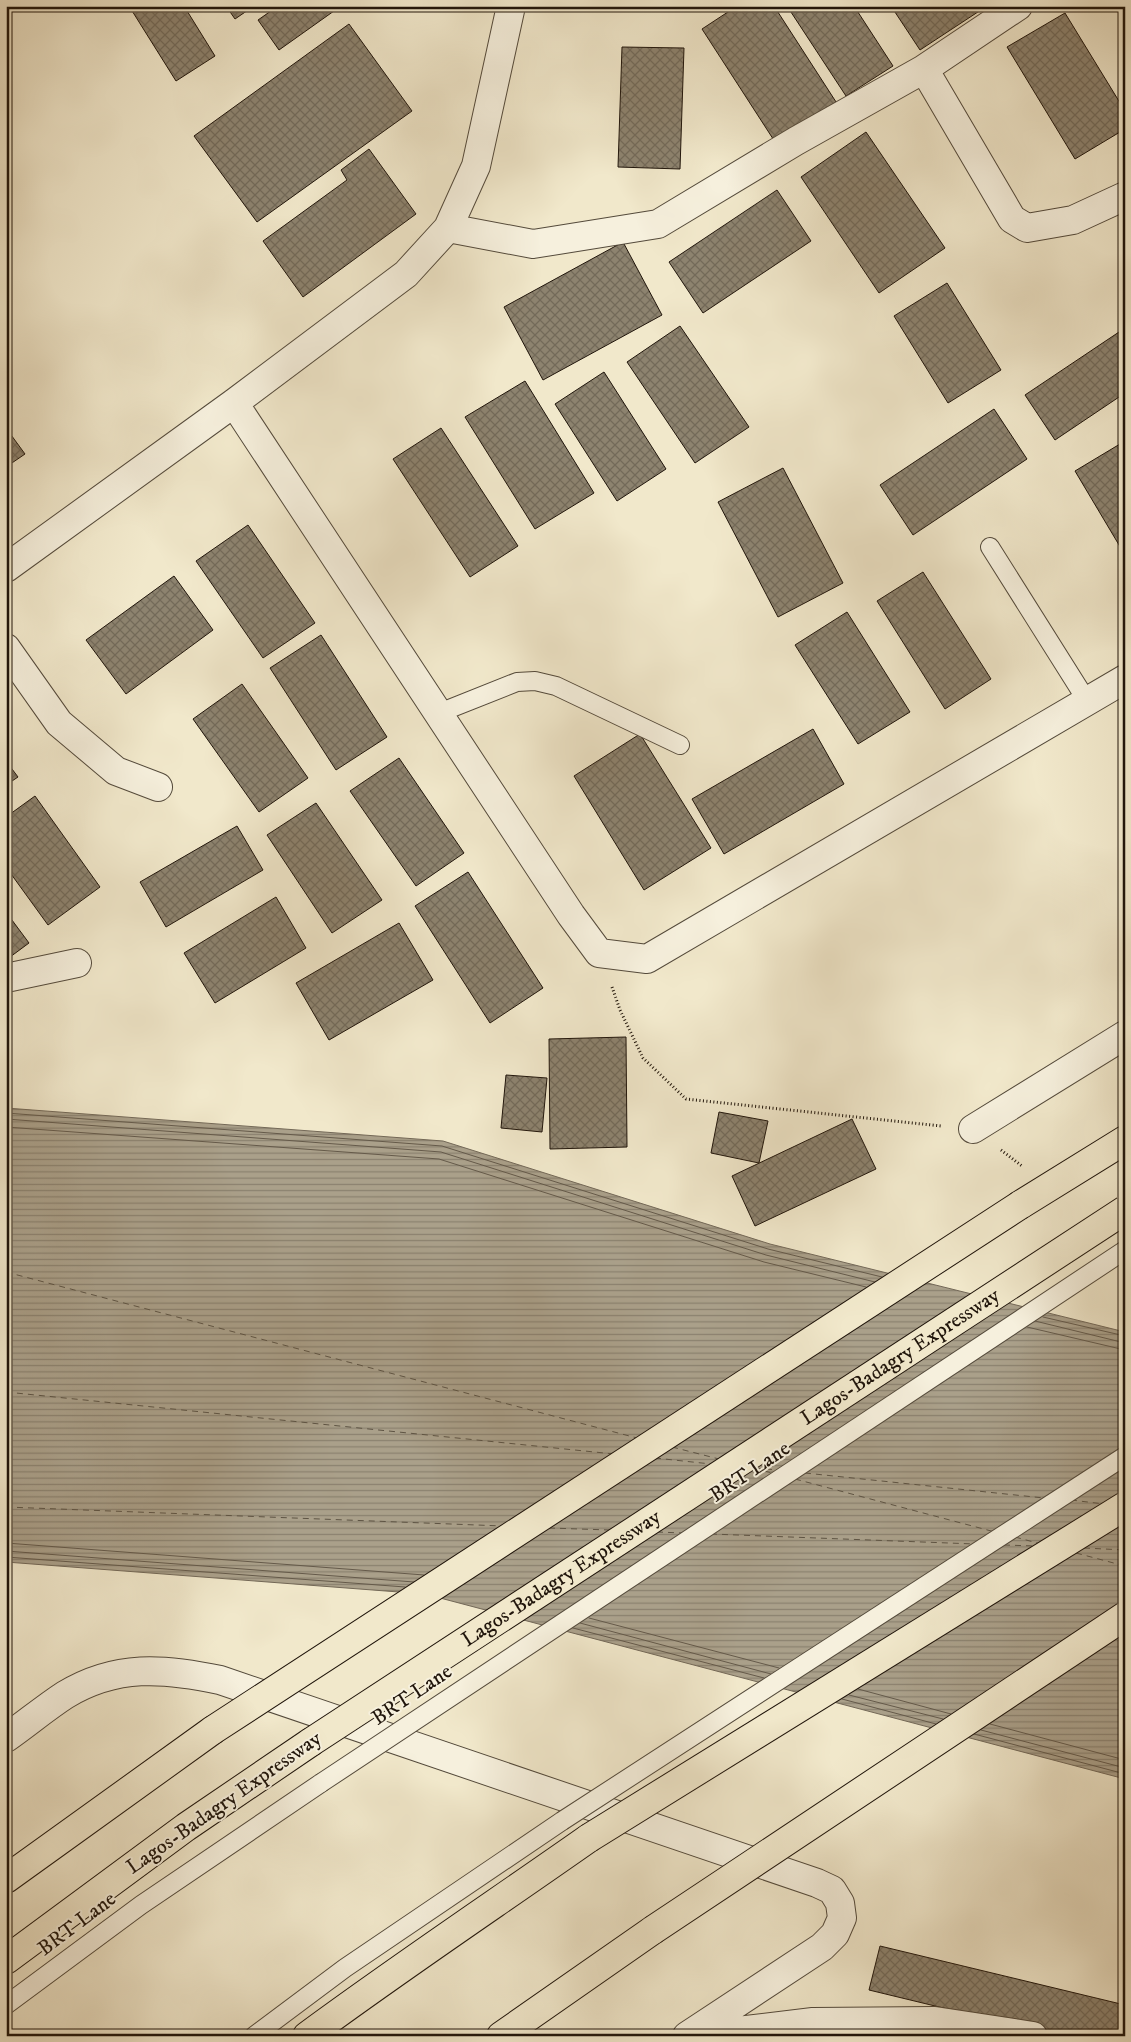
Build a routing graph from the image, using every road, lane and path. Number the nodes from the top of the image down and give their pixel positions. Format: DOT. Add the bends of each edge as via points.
graph roads {
  1 [pos="511,6"];
  2 [pos="1018,6"];
  3 [pos="924,70"];
  4 [pos="1125,196"];
  5 [pos="448,228"];
  6 [pos="234,403"];
  7 [pos="990,547"];
  8 [pos="6,568"];
  9 [pos="6,648"];
  10 [pos="1125,679"];
  11 [pos="1087,701"];
  12 [pos="439,714"];
  13 [pos="680,745"];
  14 [pos="158,787"];
  15 [pos="599,953"];
  16 [pos="76,963"];
  17 [pos="6,978"];
  18 [pos="1125,1035"];
  19 [pos="973,1129"];
  20 [pos="1125,1140"];
  21 [pos="1125,1210"];
  22 [pos="1125,1250"];
  23 [pos="1125,1456"];
  24 [pos="1125,1506"];
  25 [pos="1125,1616"];
  26 [pos="6,1738"];
  27 [pos="6,1879"];
  28 [pos="6,1960"];
  29 [pos="6,2005"];
  30 [pos="254,2036"];
  31 [pos="306,2036"];
  32 [pos="501,2036"];
  33 [pos="687,2036"];
  34 [pos="694,2036"];
  35 [pos="1033,2036"];
  1 -- 5 [label="street" via="476,166"];
  2 -- 3 [label="street"];
  3 -- 4 [label="street" via="1012,219 1027,228 1073,220"];
  3 -- 5 [label="street" via="796,141 658,224 533,244"];
  5 -- 6 [label="street" via="406,274"];
  6 -- 8 [label="street"];
  6 -- 12 [label="street"];
  7 -- 11 [label="lane"];
  9 -- 14 [label="street" via="59,723 116,771"];
  10 -- 11 [label="street"];
  11 -- 15 [label="street" via="647,959"];
  12 -- 13 [label="lane" via="517,682 535,681 556,686"];
  12 -- 15 [label="street"];
  15 -- 19 [label="path" via="620,1010 643,1058 686,1099"];
  16 -- 17 [label="street"];
  18 -- 19 [label="street"];
  20 -- 27 [label="main road, bridge" via="213,1730"];
  21 -- 28 [label="main road, Lagos-Badagry Expressway, bridge" via="311,1742 186,1828"];
  22 -- 29 [label="lane, BRT Lane, bridge" via="321,1783 141,1905"];
  23 -- 30 [label="lane, bridge" via="562,1820 345,1968"];
  24 -- 31 [label="main road, bridge" via="589,1838"];
  25 -- 32 [label="main road, bridge" via="653,1930"];
  26 -- 33 [label="street" via="66,1695 94,1681 153,1670 184,1672 220,1680 808,1879 832,1890 840,1903 842,1918 835,1934 822,1947"];
  34 -- 35 [label="street" via="813,2022 925,2021"];
}
